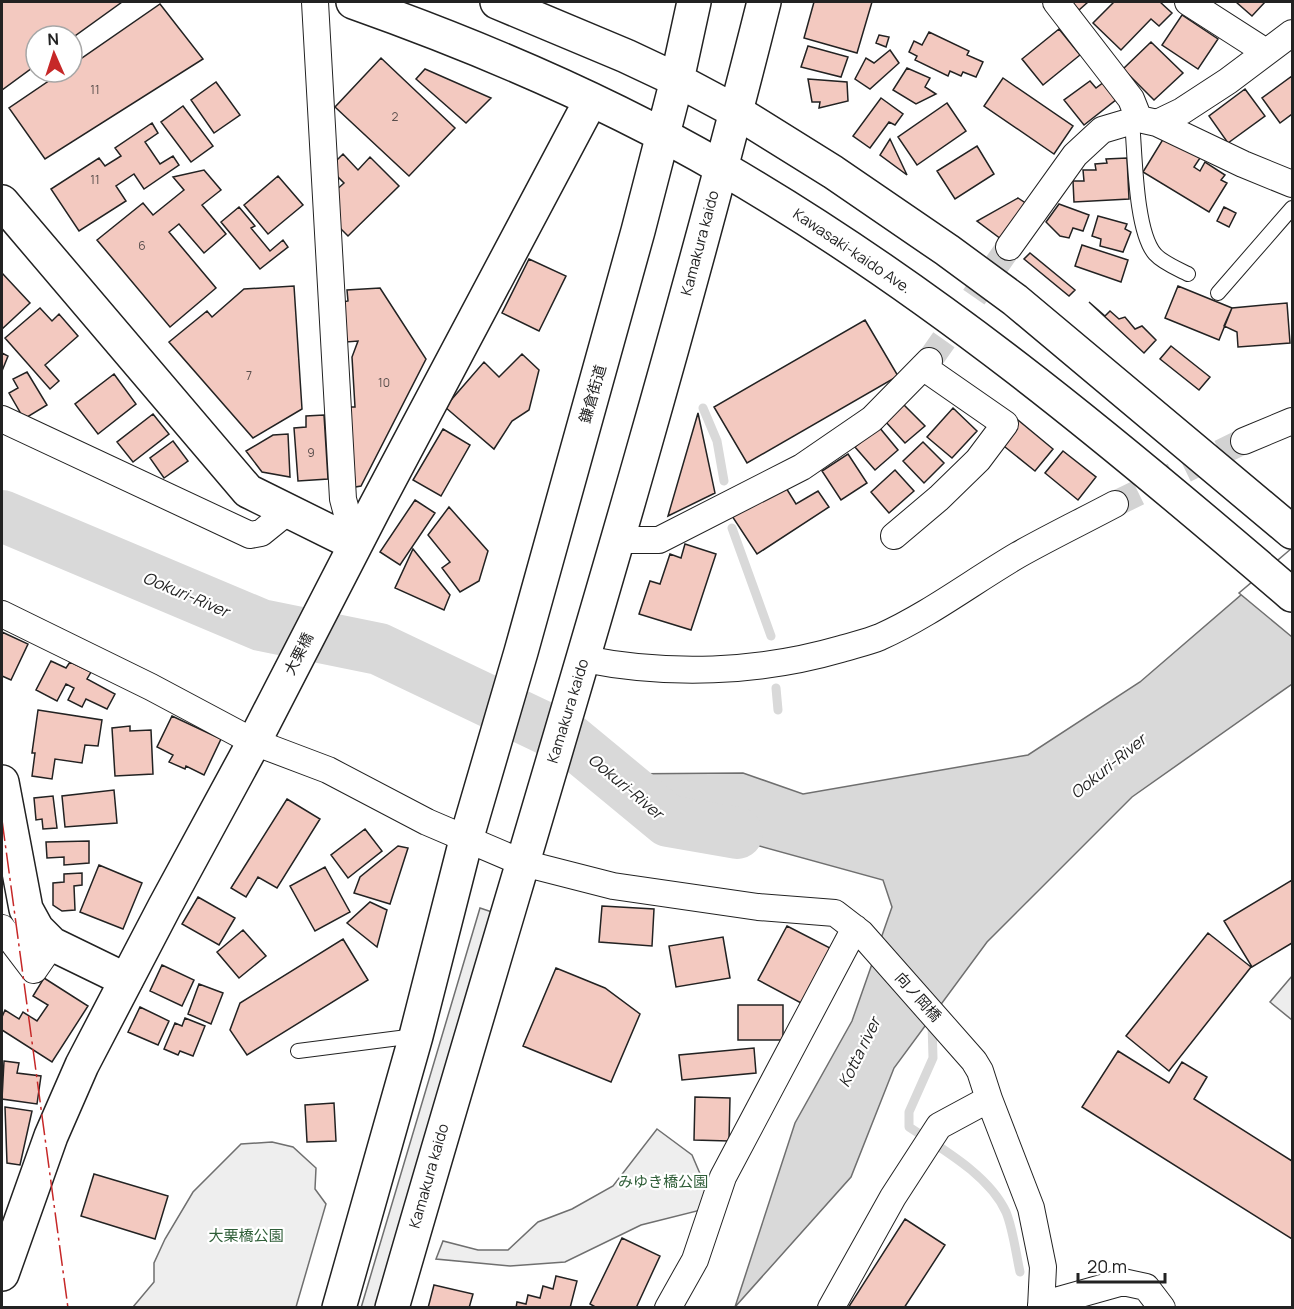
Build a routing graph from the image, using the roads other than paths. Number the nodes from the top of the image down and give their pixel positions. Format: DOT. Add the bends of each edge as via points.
graph roads {
  1 [pos="315,2"];
  2 [pos="353,2"];
  3 [pos="497,2"];
  4 [pos="694,2"];
  5 [pos="764,2"];
  6 [pos="1056,2"];
  7 [pos="1188,2"];
  8 [pos="1293,33"];
  9 [pos="1266,52"];
  10 [pos="677,80"];
  11 [pos="591,100"];
  12 [pos="735,111"];
  13 [pos="1143,121"];
  14 [pos="662,135"];
  15 [pos="720,167"];
  16 [pos="1293,184"];
  17 [pos="2,202"];
  18 [pos="1293,208"];
  19 [pos="1009,247"];
  20 [pos="1188,274"];
  21 [pos="1218,293"];
  22 [pos="2,419"];
  23 [pos="1293,421"];
  24 [pos="1244,441"];
  25 [pos="1115,504"];
  26 [pos="287,512"];
  27 [pos="1293,532"];
  28 [pos="894,536"];
  29 [pos="617,540"];
  30 [pos="355,544"];
  31 [pos="1293,595"];
  32 [pos="2,614"];
  33 [pos="583,663"];
  34 [pos="258,734"];
  35 [pos="2,782"];
  36 [pos="468,833"];
  37 [pos="525,855"];
  38 [pos="2,928"];
  39 [pos="858,931"];
  40 [pos="52,944"];
  41 [pos="126,980"];
  42 [pos="416,1036"];
  43 [pos="298,1051"];
  44 [pos="989,1099"];
  45 [pos="2,1274"];
  46 [pos="1041,1306"];
  47 [pos="339,1308"];
  48 [pos="392,1308"];
  49 [pos="668,1308"];
  50 [pos="831,1308"];
  51 [pos="1162,1308"];
  1 -- 30 [label="street" via="343,498"];
  2 -- 11 [label="main road, Kawasaki-kaido Ave." via="458,41"];
  3 -- 10 [label="main road"];
  4 -- 10 [label="main road"];
  5 -- 12 [label="main road, Kamakura kaido"];
  6 -- 13 [label="street" via="1131,99"];
  7 -- 9 [label="street"];
  8 -- 9 [label="street"];
  9 -- 13 [label="street" via="1182,111"];
  10 -- 12 [label="main road"];
  10 -- 14 [label="main road"];
  11 -- 14 [label="main road, Kawasaki-kaido Ave."];
  11 -- 30 [label="main road, 大栗橋"];
  12 -- 15 [label="main road, Kamakura kaido"];
  12 -- 27 [label="main road" via="833,172 1015,300"];
  13 -- 16 [label="street"];
  13 -- 19 [label="street" via="1102,130 1075,155"];
  13 -- 20 [label="lane" via="1138,201 1149,244 1156,255"];
  14 -- 15 [label="main road, Kawasaki-kaido Ave."];
  14 -- 36 [label="main road, 鎌倉街道"];
  15 -- 29 [label="main road, Kamakura kaido"];
  15 -- 31 [label="main road, Kawasaki-kaido Ave." via="804,218 1031,377"];
  17 -- 26 [label="main road" via="248,491"];
  18 -- 21 [label="lane"];
  22 -- 26 [label="street" via="250,535 261,533"];
  23 -- 24 [label="street"];
  25 -- 33 [label="street" via="1019,555 879,638 762,667 710,670"];
  26 -- 30 [label="main road"];
  28 -- 29 [label="street" via="978,460 1005,424 926,364 872,419 802,467 659,540"];
  29 -- 33 [label="main road, Kamakura kaido"];
  30 -- 34 [label="main road, 大栗橋"];
  32 -- 34 [label="street, 向ノ岡橋"];
  33 -- 37 [label="main road, Kamakura kaido"];
  34 -- 36 [label="street, 向ノ岡橋" via="427,822"];
  34 -- 41 [label="main road, 大栗橋"];
  35 -- 40 [label="main road" via="26,909 37,929"];
  36 -- 37 [label="street, 向ノ岡橋"];
  36 -- 42 [label="main road"];
  37 -- 39 [label="street, 向ノ岡橋" via="613,886 758,907 835,913"];
  37 -- 48 [label="main road, Kamakura kaido"];
  38 -- 40 [label="street" via="34,970"];
  39 -- 44 [label="street, 向ノ岡橋" via="974,1061"];
  39 -- 49 [label="street" via="723,1177 694,1260"];
  40 -- 41 [label="main road"];
  41 -- 45 [label="main road, 大栗橋" via="51,1136"];
  42 -- 43 [label="lane"];
  42 -- 47 [label="main road"];
  44 -- 46 [label="street, 向ノ岡橋" via="1031,1208 1043,1267"];
  44 -- 50 [label="street" via="932,1136"];
  46 -- 51 [label="street" via="1123,1282 1146,1287"];
}
